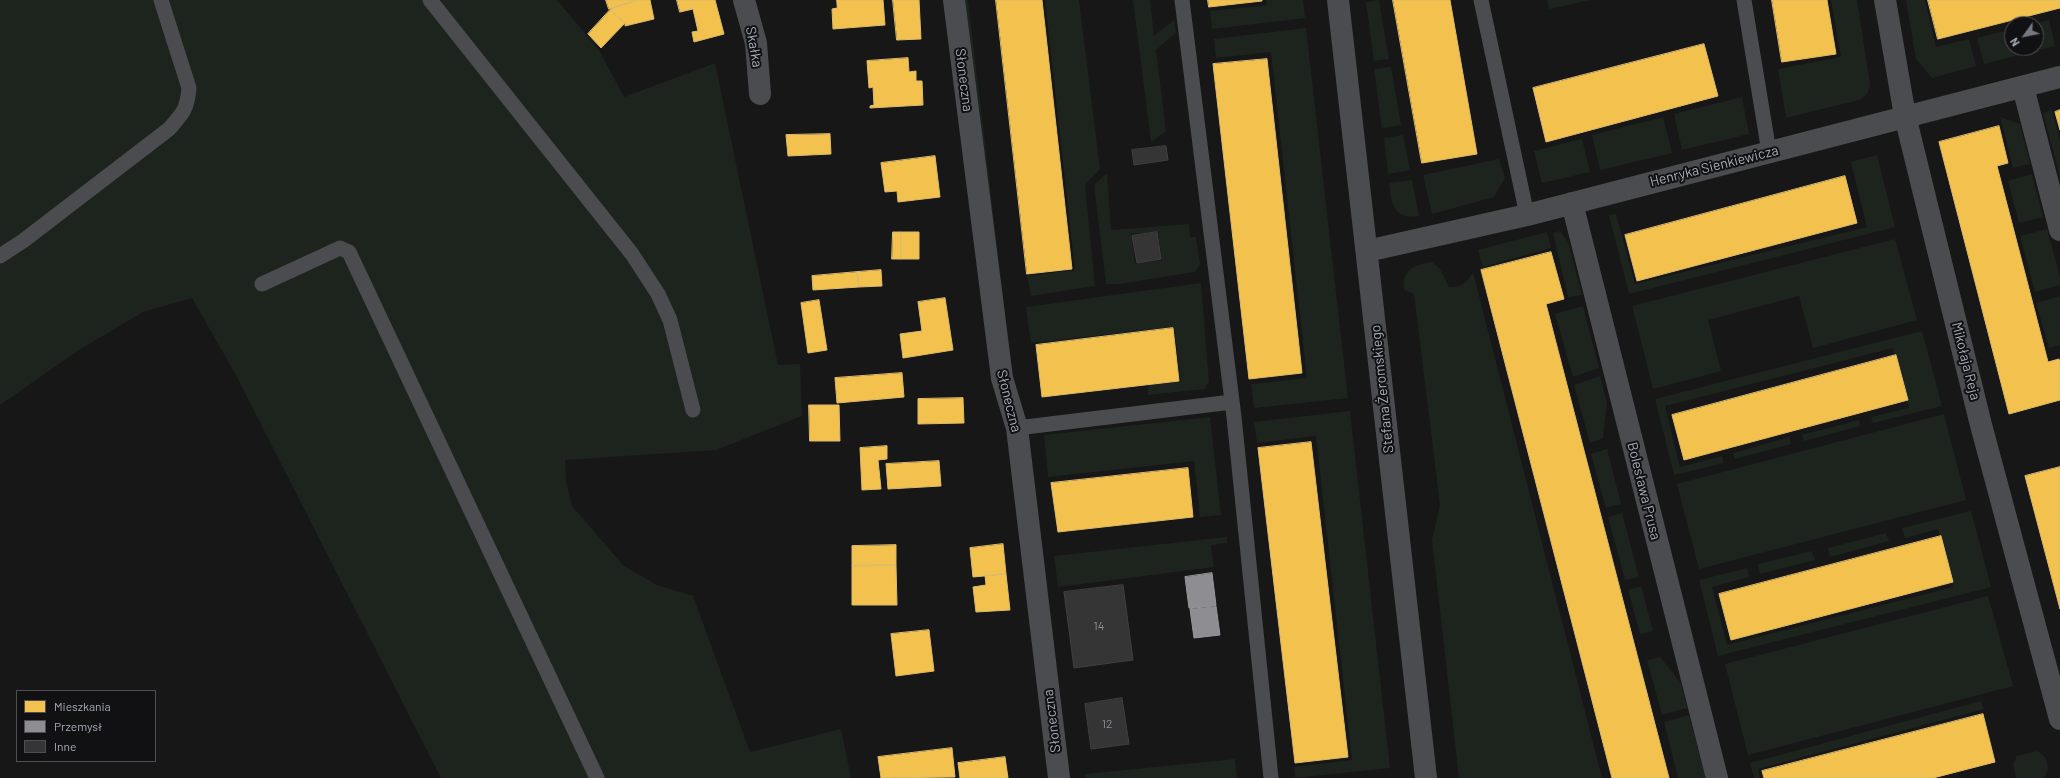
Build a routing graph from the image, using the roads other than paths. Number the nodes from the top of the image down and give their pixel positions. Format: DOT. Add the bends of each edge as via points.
graph roads {
  1 [pos="161,0"];
  2 [pos="430,0"];
  3 [pos="744,0"];
  4 [pos="954,0"];
  5 [pos="1182,0"];
  6 [pos="1338,0"];
  7 [pos="1481,0"];
  8 [pos="1744,0"];
  9 [pos="1885,0"];
  10 [pos="2060,77"];
  11 [pos="2023,87"];
  12 [pos="760,94"];
  13 [pos="1905,116"];
  14 [pos="1769,152"];
  15 [pos="1572,203"];
  16 [pos="1527,215"];
  17 [pos="2060,230"];
  18 [pos="1367,251"];
  19 [pos="0,256"];
  20 [pos="262,284"];
  21 [pos="1232,402"];
  22 [pos="693,410"];
  23 [pos="1017,428"];
  24 [pos="2060,719"];
  25 [pos="597,778"];
  26 [pos="1059,778"];
  27 [pos="1271,778"];
  28 [pos="1426,778"];
  29 [pos="1717,778"];
  1 -- 19 [label="lane" via="189,88 188,103 184,110 169,129"];
  2 -- 22 [label="lane" via="648,277 670,320"];
  3 -- 12 [label="street, Skałka" via="756,43"];
  4 -- 23 [label="street, Słoneczna" via="1002,378"];
  5 -- 21 [label="lane"];
  6 -- 18 [label="street, Stefana Żeromskiego"];
  7 -- 16 [label="lane"];
  8 -- 14 [label="lane"];
  9 -- 13 [label="street, Mikołaja Reja"];
  10 -- 11 [label="street, Henryka Sienkiewicza"];
  11 -- 13 [label="street, Henryka Sienkiewicza"];
  11 -- 17 [label="street"];
  13 -- 14 [label="street, Henryka Sienkiewicza"];
  13 -- 24 [label="street, Mikołaja Reja" via="1981,425"];
  14 -- 15 [label="street, Henryka Sienkiewicza"];
  15 -- 16 [label="street, Henryka Sienkiewicza"];
  15 -- 29 [label="street, Bolesława Prusa"];
  16 -- 18 [label="street, Henryka Sienkiewicza"];
  18 -- 28 [label="street, Stefana Żeromskiego"];
  20 -- 25 [label="lane" via="340,248 349,252"];
  21 -- 23 [label="lane"];
  21 -- 27 [label="lane"];
  23 -- 26 [label="street, Słoneczna"];
}
